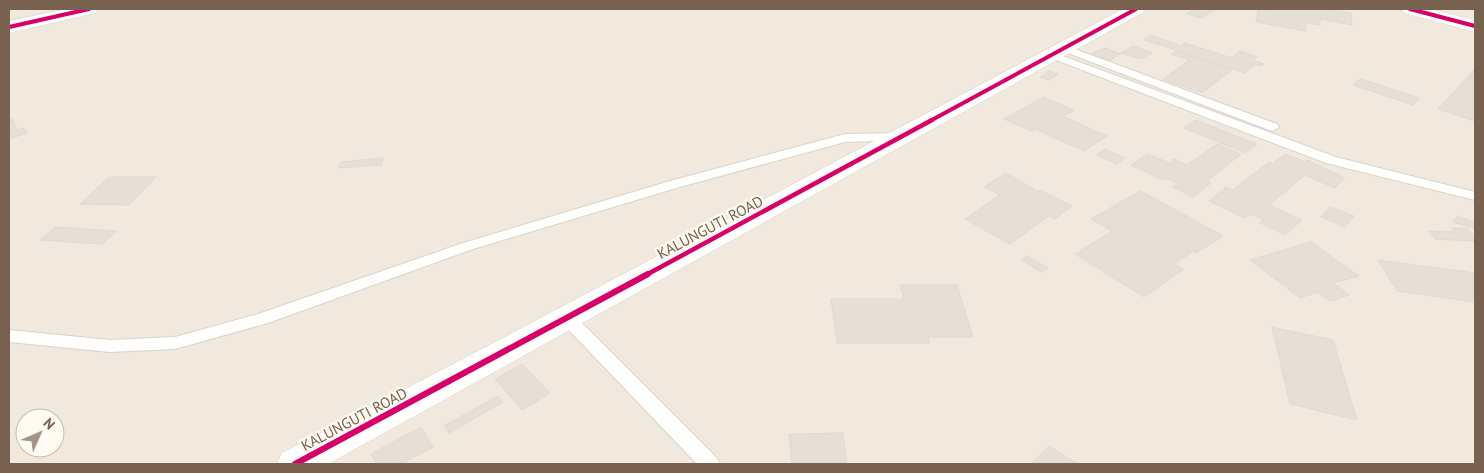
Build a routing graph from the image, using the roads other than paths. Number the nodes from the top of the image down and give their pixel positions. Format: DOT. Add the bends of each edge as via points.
graph roads {
  1 [pos="89,9"];
  2 [pos="1136,9"];
  3 [pos="1410,9"];
  4 [pos="1475,26"];
  5 [pos="9,27"];
  6 [pos="1058,52"];
  7 [pos="901,138"];
  8 [pos="1475,196"];
  9 [pos="568,319"];
  10 [pos="9,336"];
  11 [pos="294,464"];
  12 [pos="710,464"];
  1 -- 5 [label="street"];
  2 -- 6 [label="street, KALUNGUTI ROAD"];
  3 -- 4 [label="street"];
  6 -- 7 [label="street, KALUNGUTI ROAD"];
  6 -- 8 [label="lane" via="1331,160"];
  7 -- 9 [label="street, KALUNGUTI ROAD"];
  7 -- 10 [label="lane" via="845,138 675,184 468,246 262,319 175,343 110,346"];
  9 -- 11 [label="street, KALUNGUTI ROAD"];
  9 -- 12 [label="lane"];
}
